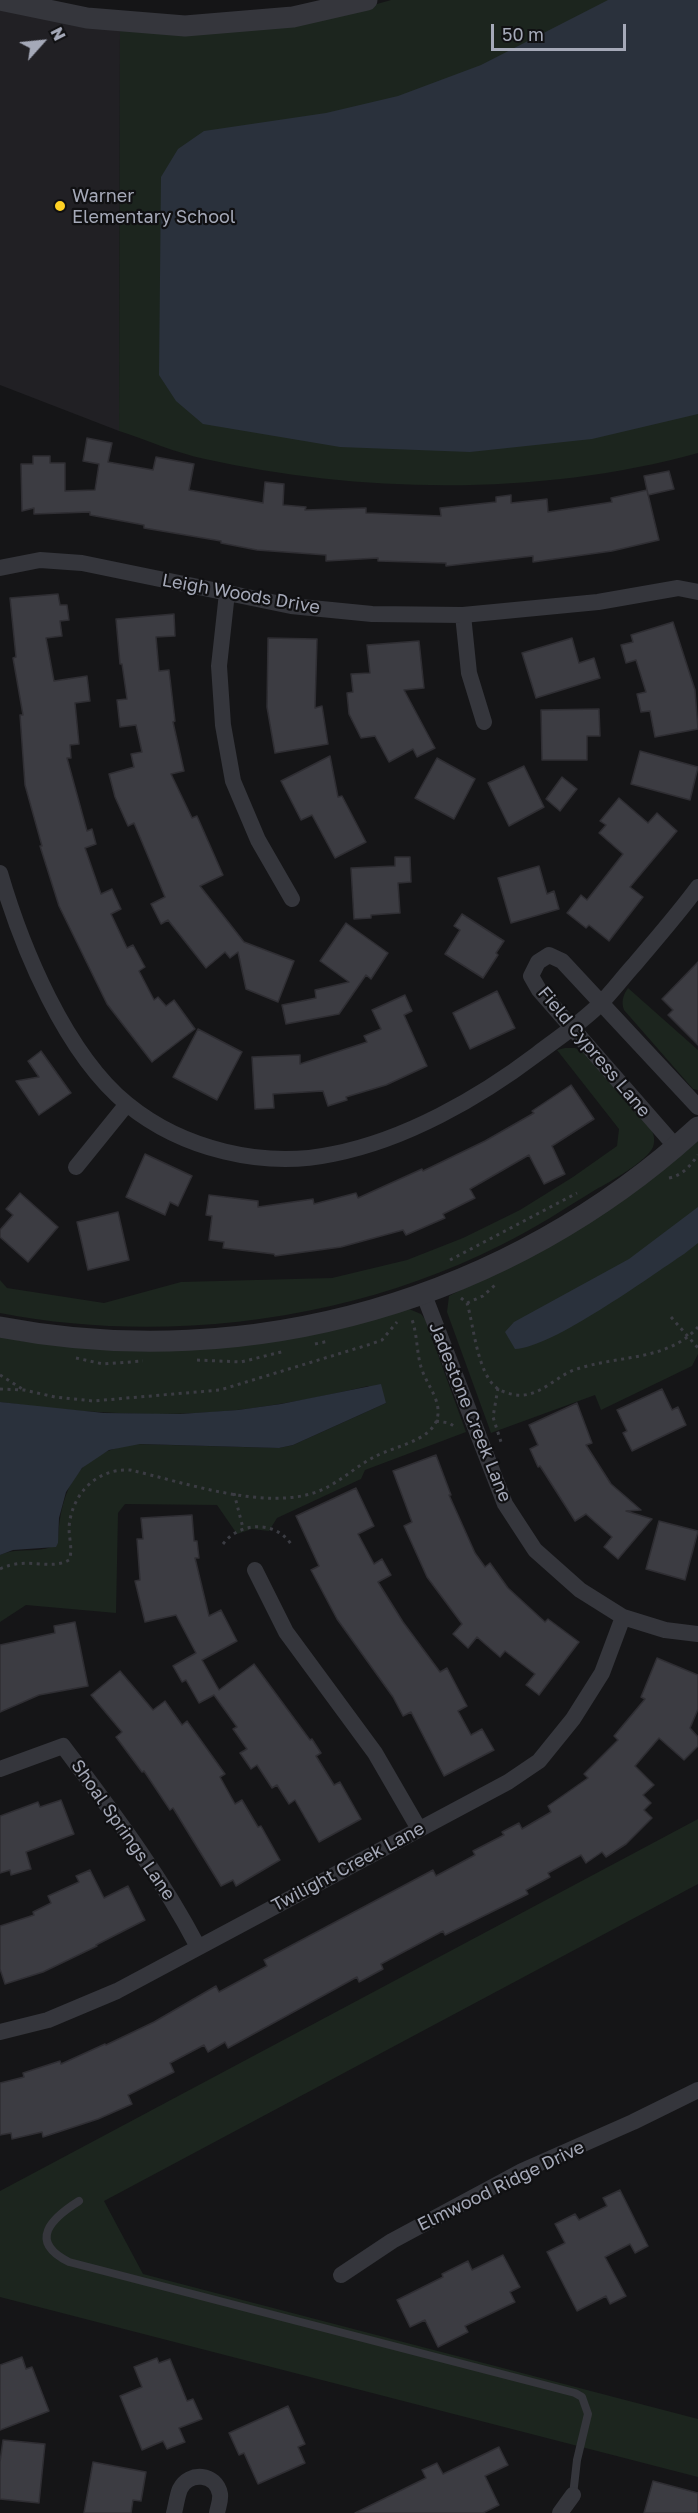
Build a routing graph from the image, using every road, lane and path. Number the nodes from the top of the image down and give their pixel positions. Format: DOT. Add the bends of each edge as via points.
graph roads {
  1 [pos="0,0"];
  2 [pos="367,0"];
  3 [pos="0,568"];
  4 [pos="698,592"];
  5 [pos="227,593"];
  6 [pos="464,615"];
  7 [pos="484,722"];
  8 [pos="0,873"];
  9 [pos="698,887"];
  10 [pos="292,899"];
  11 [pos="4,904"];
  12 [pos="600,1004"];
  13 [pos="572,1028"];
  14 [pos="127,1104"];
  15 [pos="698,1107"];
  16 [pos="698,1127"];
  17 [pos="676,1147"];
  18 [pos="76,1167"];
  19 [pos="584,1189"];
  20 [pos="440,1264"];
  21 [pos="424,1295"];
  22 [pos="467,1303"];
  23 [pos="410,1314"];
  24 [pos="671,1317"];
  25 [pos="399,1319"];
  26 [pos="0,1327"];
  27 [pos="698,1327"];
  28 [pos="688,1338"];
  29 [pos="698,1348"];
  30 [pos="0,1375"];
  31 [pos="498,1388"];
  32 [pos="0,1389"];
  33 [pos="24,1390"];
  34 [pos="436,1421"];
  35 [pos="461,1436"];
  36 [pos="503,1446"];
  37 [pos="234,1493"];
  38 [pos="243,1528"];
  39 [pos="223,1544"];
  40 [pos="291,1544"];
  41 [pos="0,1569"];
  42 [pos="255,1570"];
  43 [pos="623,1617"];
  44 [pos="698,1634"];
  45 [pos="0,1769"];
  46 [pos="419,1829"];
  47 [pos="198,1947"];
  48 [pos="0,2032"];
  49 [pos="698,2090"];
  50 [pos="79,2200"];
  51 [pos="342,2275"];
  52 [pos="573,2495"];
  53 [pos="174,2513"];
  54 [pos="217,2513"];
  55 [pos="560,2513"];
  1 -- 2 [label="street" via="87,18 185,26 293,17"];
  3 -- 5 [label="street, Leigh Woods Drive" via="40,560 82,563"];
  4 -- 6 [label="street, Leigh Woods Drive" via="678,588 598,602"];
  5 -- 6 [label="street, Leigh Woods Drive" via="291,606 360,613"];
  5 -- 10 [label="street" via="219,666 223,725 233,781 258,840"];
  6 -- 7 [label="street" via="470,672"];
  8 -- 11 [label="street"];
  9 -- 12 [label="street"];
  11 -- 14 [label="street" via="64,1024 96,1072"];
  12 -- 13 [label="street"];
  12 -- 13 [label="street, Field Cypress Lane" via="562,961 549,955 538,962 531,976"];
  12 -- 15 [label="street, Field Cypress Lane"];
  13 -- 14 [label="street" via="452,1110 333,1155 286,1159 221,1152 172,1134"];
  13 -- 17 [label="street, Field Cypress Lane"];
  14 -- 18 [label="street"];
  16 -- 17 [label="street"];
  17 -- 21 [label="street" via="638,1178 530,1247"];
  19 -- 20 [label="path"];
  21 -- 26 [label="street" via="346,1318 271,1333 197,1341 110,1341"];
  21 -- 43 [label="street, Jadestone Creek Lane" via="505,1504 535,1550 580,1590"];
  22 -- 31 [label="path" via="483,1365"];
  23 -- 34 [label="path" via="421,1367 436,1401"];
  24 -- 28 [label="path"];
  25 -- 33 [label="path" via="388,1335 371,1344 220,1390 93,1401"];
  27 -- 28 [label="path"];
  28 -- 29 [label="path"];
  28 -- 31 [label="path" via="646,1355 573,1370 528,1395"];
  30 -- 33 [label="path"];
  31 -- 36 [label="path" via="493,1417"];
  32 -- 33 [label="path"];
  34 -- 35 [label="path" via="454,1425"];
  34 -- 37 [label="path" via="422,1437 377,1455 317,1492 279,1498"];
  37 -- 38 [label="path"];
  37 -- 41 [label="path" via="130,1470 114,1470 92,1481 76,1499 70,1516 69,1560 60,1564 15,1563"];
  38 -- 39 [label="path"];
  38 -- 40 [label="path" via="264,1527 282,1534"];
  42 -- 46 [label="street" via="286,1632 375,1753"];
  43 -- 44 [label="street, Jadestone Creek Lane" via="665,1630"];
  43 -- 46 [label="street, Twilight Creek Lane" via="602,1674 539,1761"];
  45 -- 47 [label="street, Shoal Springs Lane" via="63,1746 147,1859"];
  46 -- 47 [label="street, Twilight Creek Lane"];
  47 -- 48 [label="street, Twilight Creek Lane" via="117,1991 58,2016"];
  49 -- 51 [label="street, Elmwood Ridge Drive" via="522,2171 392,2241"];
  50 -- 52 [label="lane" via="52,2220 48,2229 51,2247 69,2262 582,2397 588,2414"];
  52 -- 55 [label="street"];
  53 -- 54 [label="street" via="187,2481 205,2476 214,2481 219,2491"];
}
